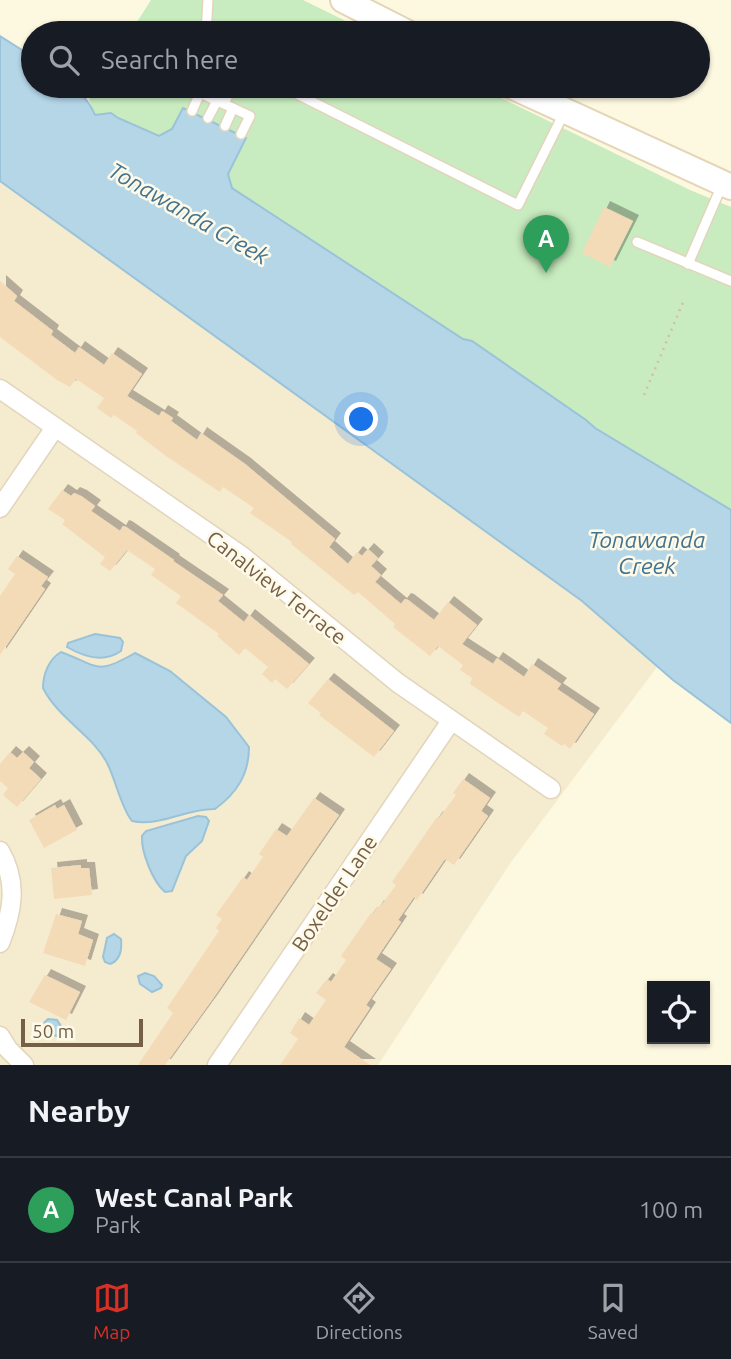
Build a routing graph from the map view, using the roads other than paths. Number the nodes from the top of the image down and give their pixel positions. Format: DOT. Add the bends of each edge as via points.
graph roads {
  1 [pos="208,0"];
  2 [pos="343,0"];
  3 [pos="207,21"];
  4 [pos="384,21"];
  5 [pos="198,98"];
  6 [pos="212,98"];
  7 [pos="227,98"];
  8 [pos="305,98"];
  9 [pos="537,98"];
  10 [pos="225,104"];
  11 [pos="192,111"];
  12 [pos="565,111"];
  13 [pos="208,118"];
  14 [pos="225,126"];
  15 [pos="241,134"];
  16 [pos="727,185"];
  17 [pos="637,242"];
  18 [pos="688,264"];
  19 [pos="731,281"];
  20 [pos="0,389"];
  21 [pos="54,429"];
  22 [pos="0,508"];
  23 [pos="452,721"];
  24 [pos="551,789"];
  25 [pos="0,851"];
  26 [pos="0,943"];
  27 [pos="0,1037"];
  28 [pos="24,1065"];
  29 [pos="217,1065"];
  1 -- 3 [label="lane"];
  2 -- 4 [label="street"];
  5 -- 11 [label="lane"];
  6 -- 10 [label="lane"];
  7 -- 10 [label="lane"];
  8 -- 12 [label="lane" via="518,205"];
  9 -- 12 [label="street"];
  10 -- 13 [label="lane"];
  10 -- 14 [label="lane"];
  10 -- 15 [label="lane" via="250,116"];
  12 -- 16 [label="street"];
  16 -- 18 [label="lane"];
  17 -- 18 [label="lane"];
  18 -- 19 [label="lane"];
  20 -- 21 [label="street, Canalview Terrace"];
  21 -- 22 [label="street"];
  21 -- 23 [label="street, Canalview Terrace" via="242,556 387,675"];
  23 -- 24 [label="street, Canalview Terrace"];
  23 -- 29 [label="street, Boxelder Lane"];
  25 -- 26 [label="street" via="9,869 13,896"];
  27 -- 28 [label="street"];
}
